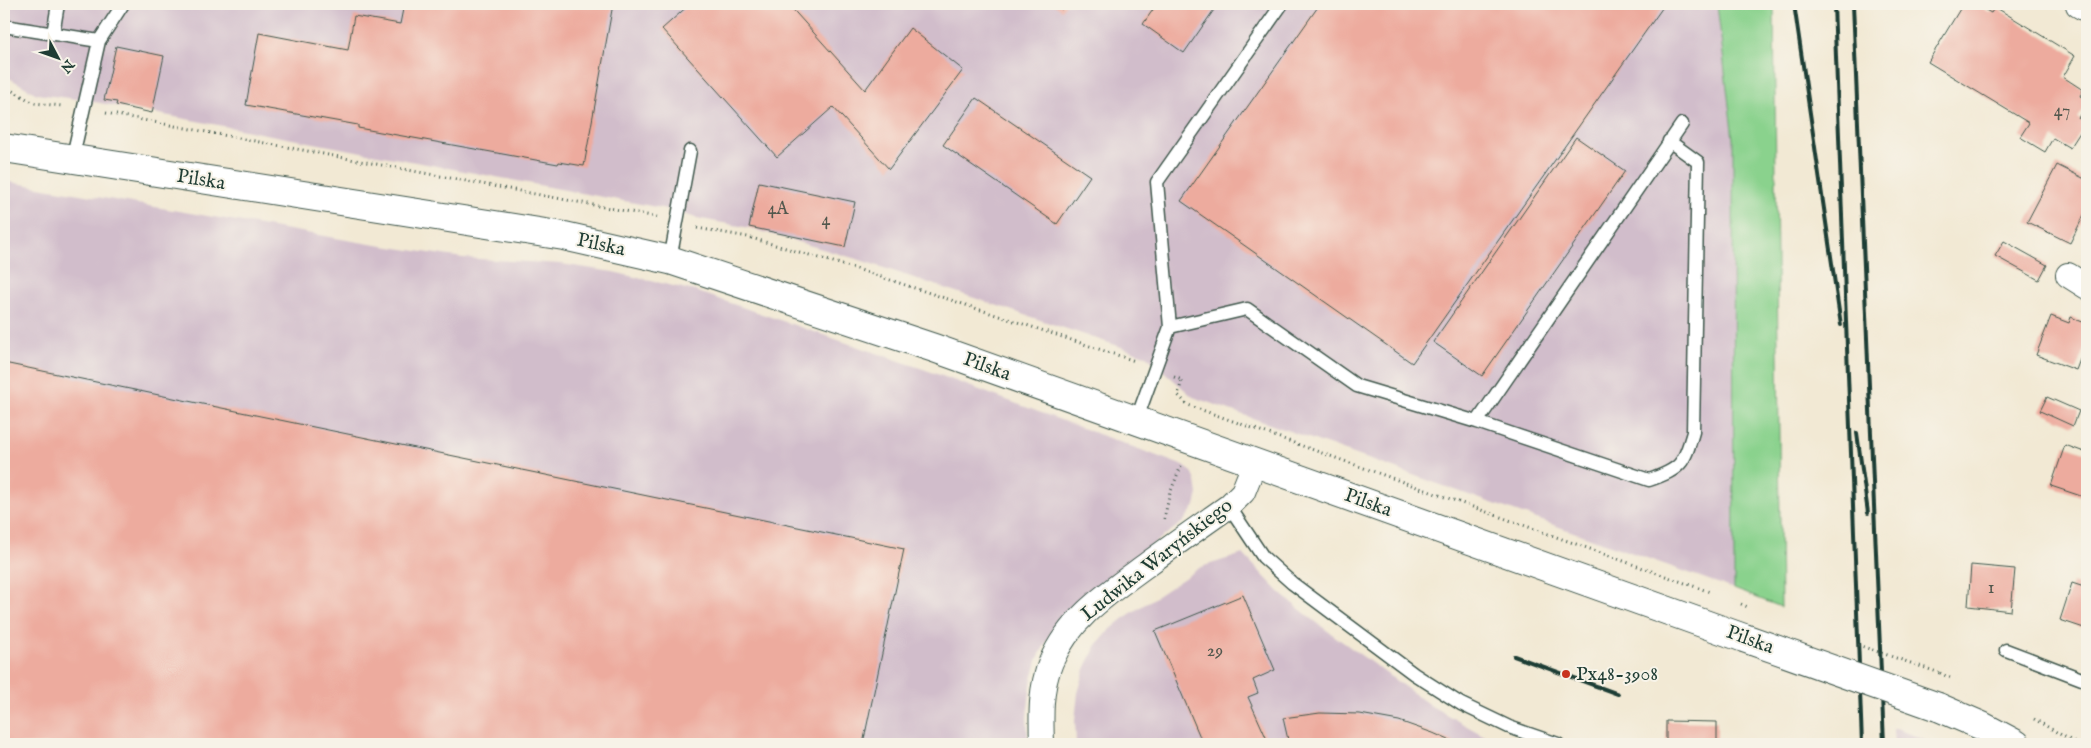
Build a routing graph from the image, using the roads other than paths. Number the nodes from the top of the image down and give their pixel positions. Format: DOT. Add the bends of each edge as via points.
graph roads {
  1 [pos="58,4"];
  2 [pos="123,4"];
  3 [pos="1282,4"];
  4 [pos="4,26"];
  5 [pos="53,34"];
  6 [pos="99,41"];
  7 [pos="1682,124"];
  8 [pos="1669,142"];
  9 [pos="4,148"];
  10 [pos="690,151"];
  11 [pos="72,160"];
  12 [pos="670,260"];
  13 [pos="1170,327"];
  14 [pos="1136,421"];
  15 [pos="1477,422"];
  16 [pos="1255,462"];
  17 [pos="1229,506"];
  18 [pos="2006,650"];
  19 [pos="2087,681"];
  20 [pos="1042,744"];
  21 [pos="1558,744"];
  22 [pos="2016,744"];
  1 -- 5 [label="lane"];
  2 -- 6 [label="lane"];
  3 -- 13 [label="lane" via="1157,182"];
  4 -- 5 [label="lane"];
  5 -- 6 [label="lane"];
  6 -- 11 [label="lane"];
  7 -- 8 [label="lane"];
  8 -- 15 [label="lane"];
  8 -- 15 [label="lane" via="1698,162 1693,432 1686,457 1672,472 1649,480"];
  9 -- 11 [label="street, Pilska"];
  10 -- 12 [label="lane"];
  11 -- 12 [label="street, Pilska" via="564,236"];
  12 -- 14 [label="street, Pilska" via="934,348"];
  13 -- 14 [label="lane"];
  13 -- 15 [label="lane" via="1247,309 1357,386"];
  14 -- 16 [label="street, Pilska"];
  16 -- 17 [label="street, Ludwika Waryńskiego" via="1243,492"];
  16 -- 22 [label="street, Pilska, bridge" via="1938,707"];
  17 -- 20 [label="street, Ludwika Waryńskiego" via="1096,602 1077,622 1060,644 1044,686"];
  17 -- 21 [label="lane" via="1263,557 1414,674 1461,704 1509,727"];
  18 -- 19 [label="lane"];
}
